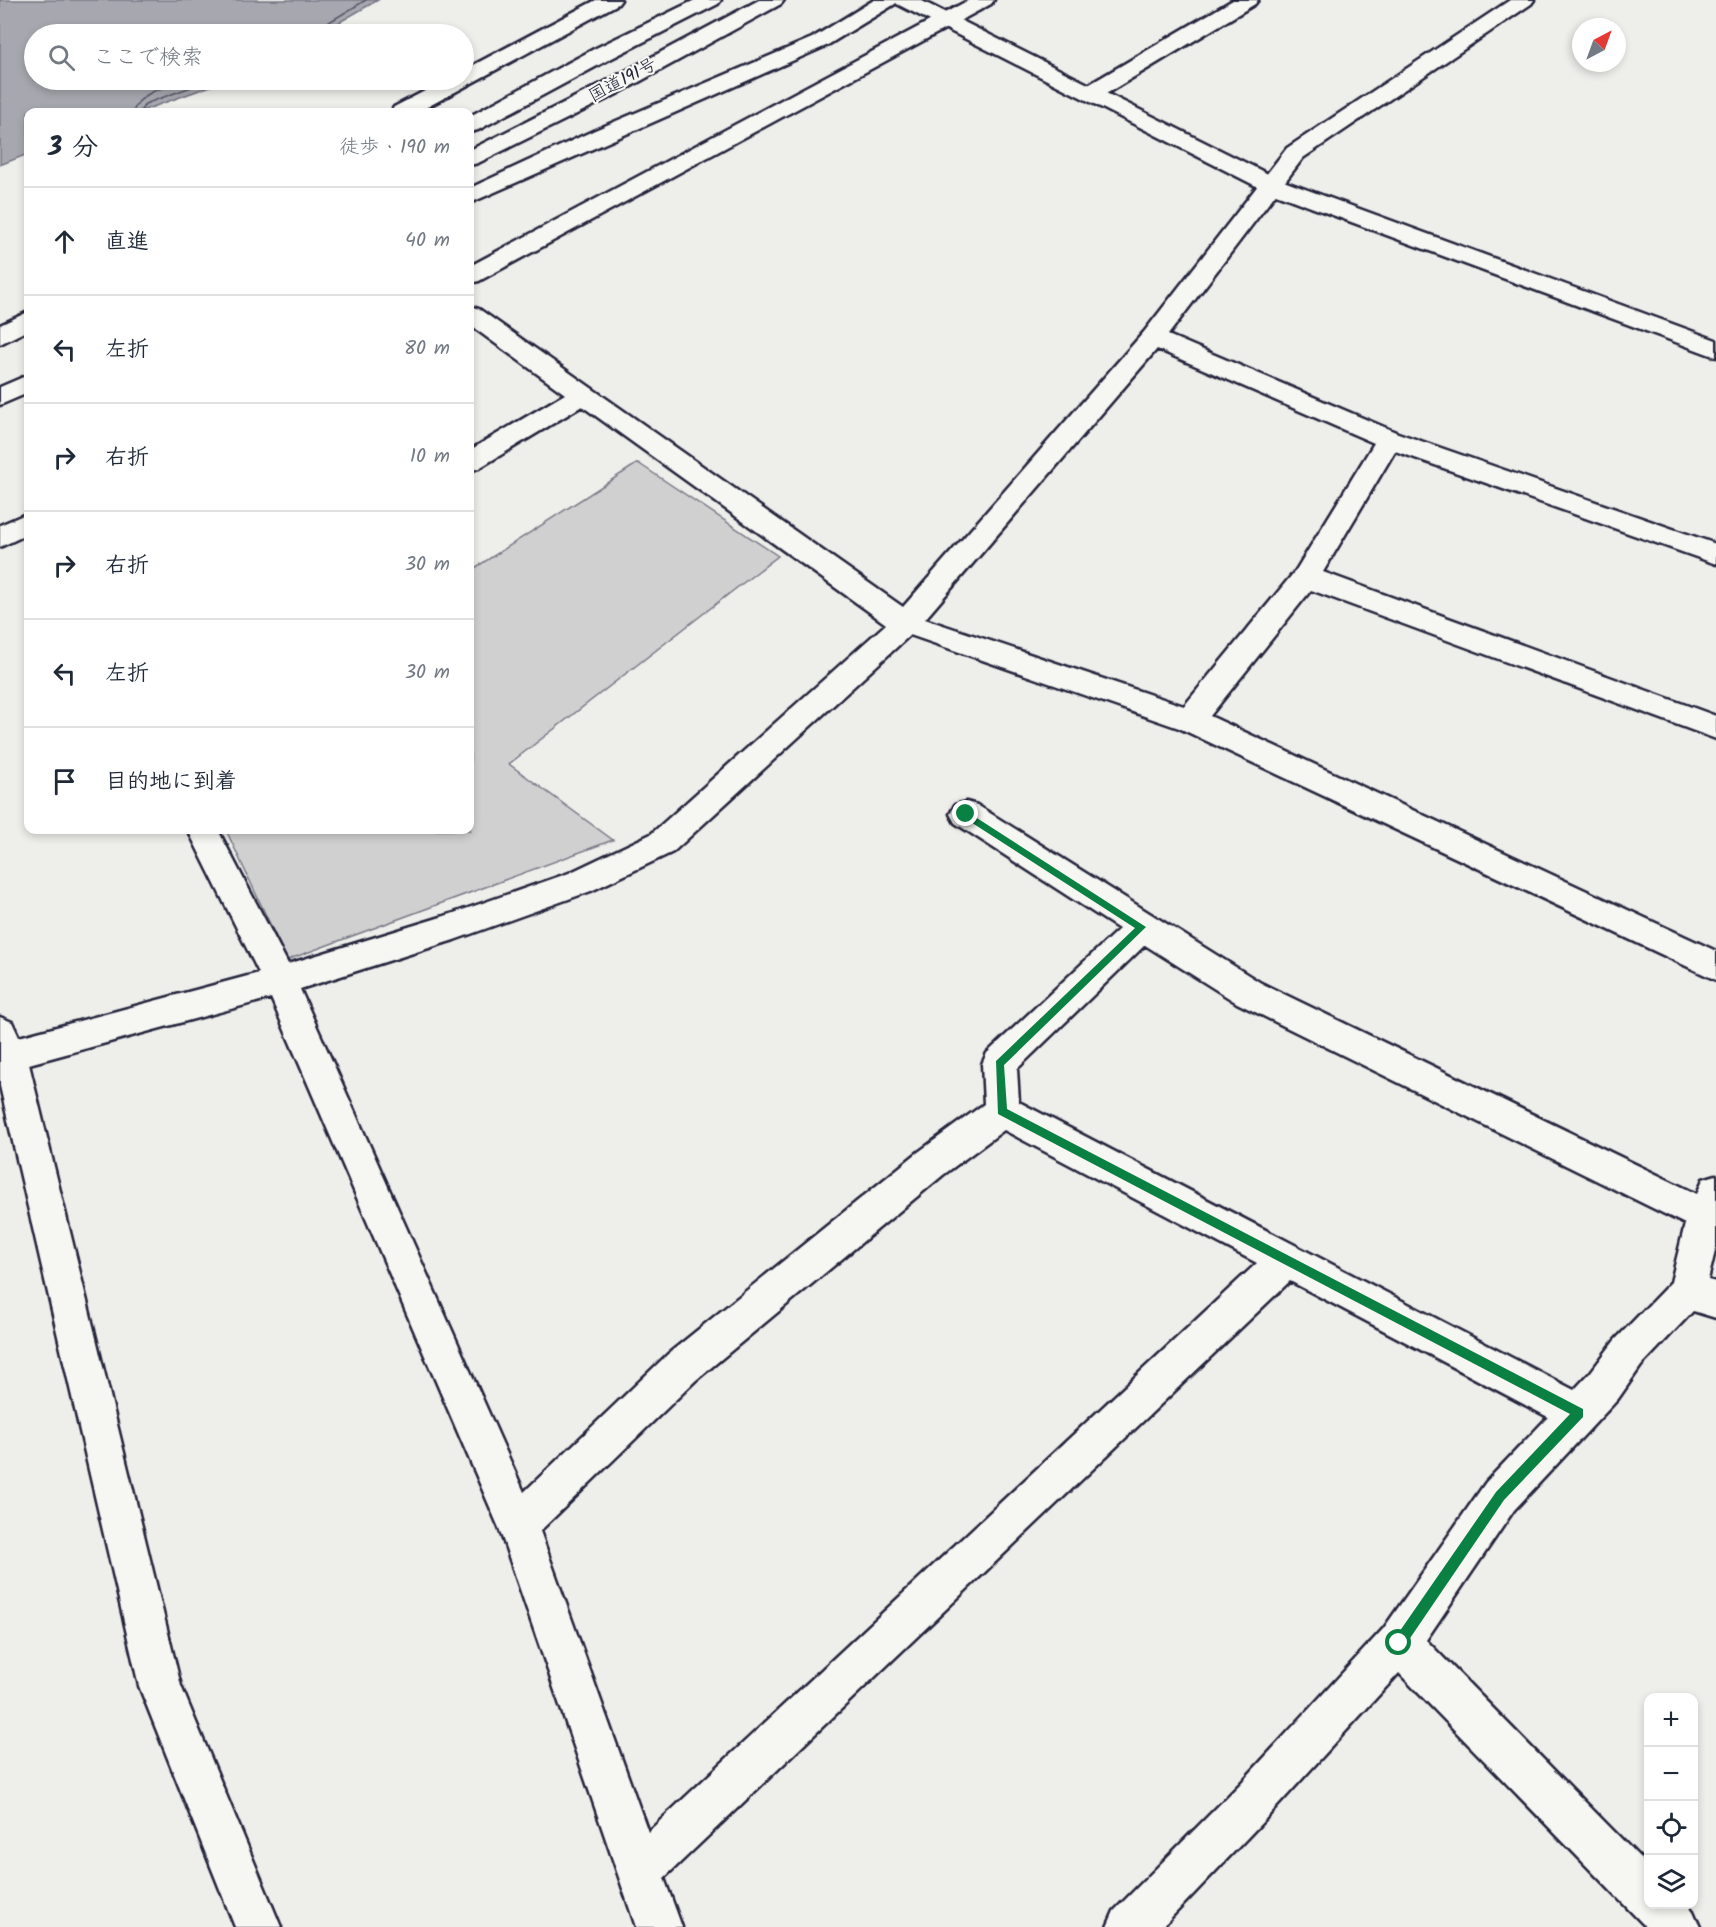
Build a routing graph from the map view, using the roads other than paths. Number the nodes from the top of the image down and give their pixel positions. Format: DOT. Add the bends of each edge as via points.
graph roads {
  1 [pos="611,0"];
  2 [pos="711,0"];
  3 [pos="774,0"];
  4 [pos="888,0"];
  5 [pos="904,0"];
  6 [pos="984,0"];
  7 [pos="1248,0"];
  8 [pos="1524,0"];
  9 [pos="945,21"];
  10 [pos="474,73"];
  11 [pos="443,90"];
  12 [pos="1091,93"];
  13 [pos="409,108"];
  14 [pos="474,123"];
  15 [pos="474,156"];
  16 [pos="1270,184"];
  17 [pos="474,194"];
  18 [pos="474,274"];
  19 [pos="474,317"];
  20 [pos="24,322"];
  21 [pos="0,336"];
  22 [pos="1153,338"];
  23 [pos="24,341"];
  24 [pos="1716,349"];
  25 [pos="0,352"];
  26 [pos="24,385"];
  27 [pos="582,395"];
  28 [pos="0,396"];
  29 [pos="24,398"];
  30 [pos="0,405"];
  31 [pos="1389,439"];
  32 [pos="474,460"];
  33 [pos="24,524"];
  34 [pos="0,537"];
  35 [pos="1716,554"];
  36 [pos="1306,577"];
  37 [pos="905,623"];
  38 [pos="1190,720"];
  39 [pos="1716,728"];
  40 [pos="966,814"];
  41 [pos="205,834"];
  42 [pos="1142,927"];
  43 [pos="1716,966"];
  44 [pos="280,981"];
  45 [pos="3,1048"];
  46 [pos="1002,1111"];
  47 [pos="1710,1203"];
  48 [pos="1285,1261"];
  49 [pos="1701,1295"];
  50 [pos="1579,1413"];
  51 [pos="518,1525"];
  52 [pos="1399,1643"];
  53 [pos="638,1872"];
  54 [pos="1644,1894"];
  55 [pos="1659,1909"];
  56 [pos="258,1927"];
  57 [pos="659,1927"];
  58 [pos="1130,1927"];
  59 [pos="1677,1927"];
  1 -- 10 [label="main road"];
  2 -- 14 [label="main road, 国道191号"];
  3 -- 15 [label="main road, 国道191号"];
  4 -- 17 [label="main road" via="819,42"];
  5 -- 9 [label="main road"];
  6 -- 9 [label="main road"];
  7 -- 12 [label="main road"];
  8 -- 16 [label="main road" via="1295,153"];
  9 -- 12 [label="main road"];
  9 -- 18 [label="main road"];
  11 -- 13 [label="main road"];
  12 -- 16 [label="main road"];
  16 -- 22 [label="main road"];
  16 -- 24 [label="main road"];
  19 -- 27 [label="main road"];
  20 -- 21 [label="main road"];
  22 -- 31 [label="main road"];
  22 -- 37 [label="main road"];
  23 -- 25 [label="main road"];
  26 -- 28 [label="main road"];
  27 -- 32 [label="main road"];
  27 -- 37 [label="main road"];
  29 -- 30 [label="main road"];
  31 -- 35 [label="main road"];
  31 -- 36 [label="main road"];
  33 -- 34 [label="main road"];
  36 -- 38 [label="main road"];
  36 -- 39 [label="main road"];
  37 -- 38 [label="main road"];
  37 -- 44 [label="main road" via="663,843 580,882"];
  38 -- 43 [label="main road"];
  40 -- 42 [label="main road"];
  41 -- 44 [label="main road"];
  42 -- 46 [label="main road" via="999,1064"];
  42 -- 47 [label="main road" via="1249,993"];
  44 -- 45 [label="main road"];
  44 -- 51 [label="main road"];
  45 -- 56 [label="main road" via="160,1686"];
  46 -- 48 [label="main road"];
  46 -- 51 [label="main road" via="930,1164 682,1367"];
  47 -- 49 [label="main road"];
  48 -- 50 [label="main road"];
  48 -- 53 [label="main road"];
  49 -- 50 [label="main road" via="1628,1353"];
  50 -- 52 [label="main road" via="1500,1496"];
  51 -- 53 [label="main road"];
  52 -- 54 [label="main road"];
  52 -- 58 [label="main road"];
  53 -- 57 [label="main road"];
  55 -- 59 [label="main road"];
}
